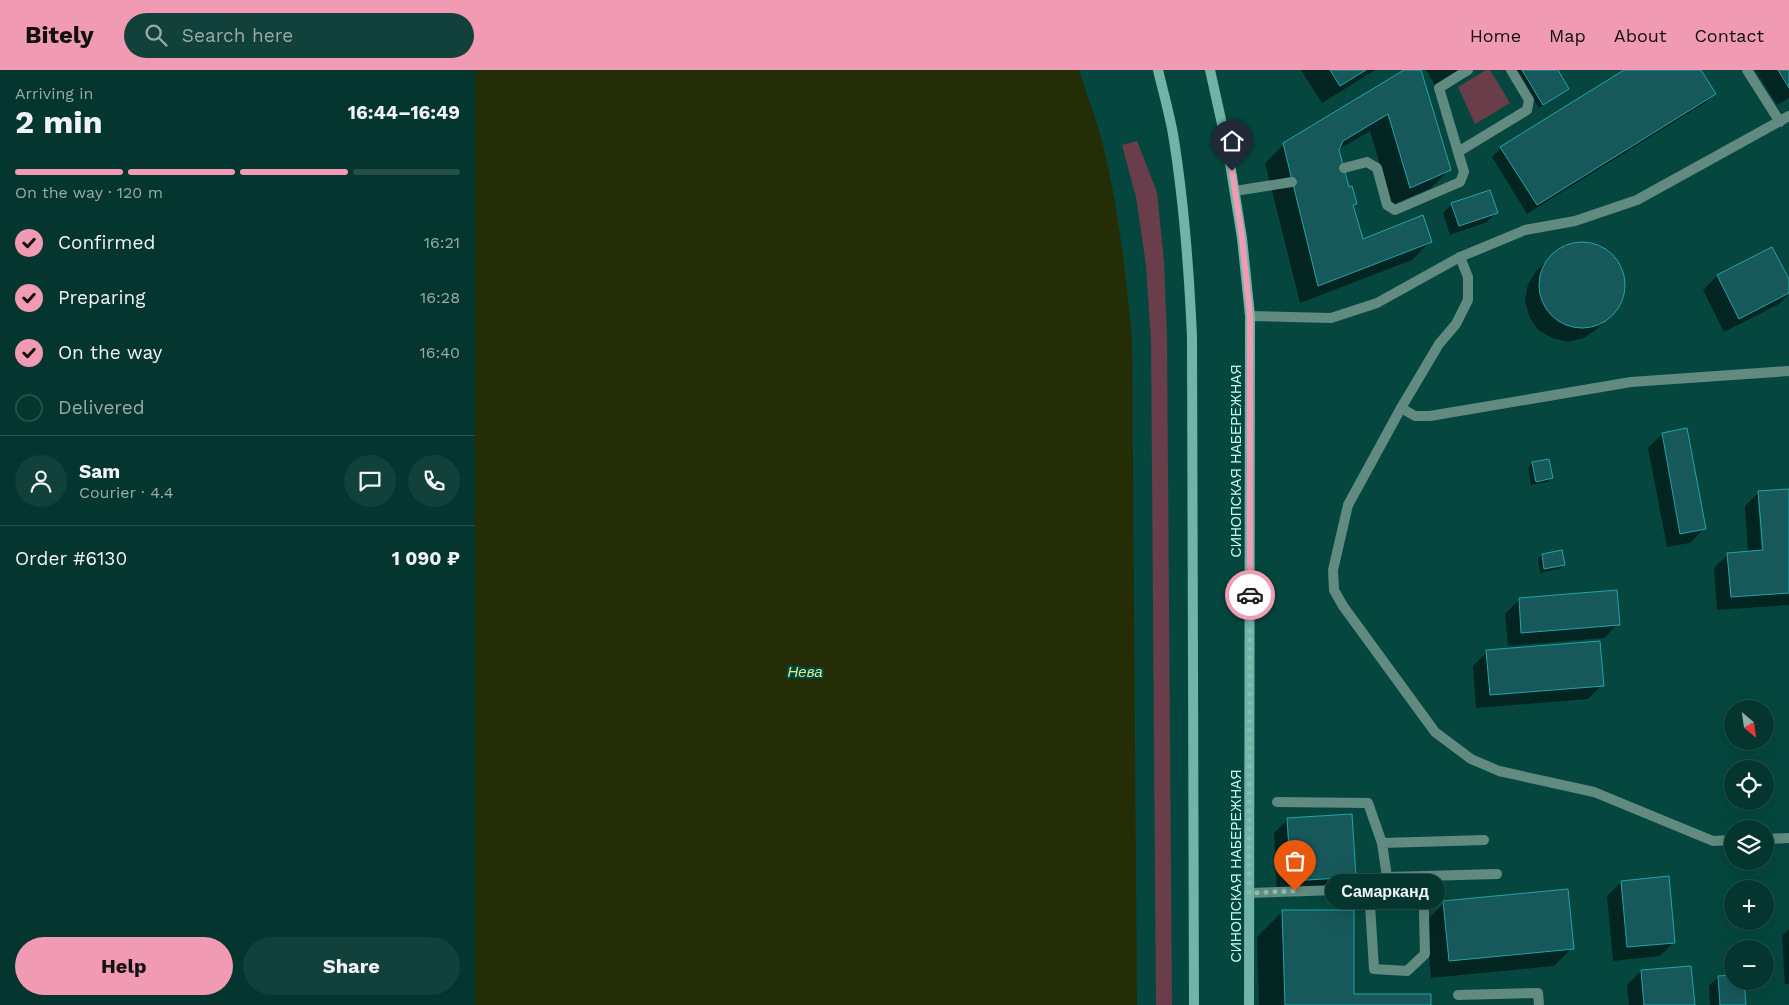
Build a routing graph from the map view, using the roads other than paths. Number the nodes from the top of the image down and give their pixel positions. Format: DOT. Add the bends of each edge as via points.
graph roads {
  1 [pos="1158,70"];
  2 [pos="1210,70"];
  3 [pos="1468,70"];
  4 [pos="1511,70"];
  5 [pos="1747,70"];
  6 [pos="1789,116"];
  7 [pos="1779,122"];
  8 [pos="1458,152"];
  9 [pos="1343,168"];
  10 [pos="1292,182"];
  11 [pos="1235,190"];
  12 [pos="1460,257"];
  13 [pos="1250,316"];
  14 [pos="1789,371"];
  15 [pos="1401,408"];
  16 [pos="1277,802"];
  17 [pos="1789,838"];
  18 [pos="1774,839"];
  19 [pos="1483,840"];
  20 [pos="1724,840"];
  21 [pos="1382,843"];
  22 [pos="1497,874"];
  23 [pos="1423,876"];
  24 [pos="1387,877"];
  25 [pos="1369,889"];
  26 [pos="1249,893"];
  27 [pos="1458,995"];
  28 [pos="1194,1005"];
  29 [pos="1249,1005"];
  30 [pos="1539,1005"];
  1 -- 28 [label="main road" via="1173,131 1181,187 1192,327"];
  2 -- 11 [label="main road, СИНОПСКАЯ НАБЕРЕЖНАЯ"];
  3 -- 8 [label="lane" via="1439,88"];
  4 -- 8 [label="lane" via="1529,100 1527,110"];
  5 -- 7 [label="lane"];
  6 -- 7 [label="lane"];
  7 -- 12 [label="lane" via="1637,200 1575,221 1525,230"];
  8 -- 9 [label="lane" via="1464,172 1459,182 1395,210 1387,205 1377,168 1367,162"];
  10 -- 11 [label="lane"];
  11 -- 13 [label="main road, СИНОПСКАЯ НАБЕРЕЖНАЯ"];
  12 -- 13 [label="lane" via="1377,303 1331,318"];
  12 -- 15 [label="lane" via="1468,277 1468,300 1457,324 1439,344"];
  13 -- 26 [label="main road, СИНОПСКАЯ НАБЕРЕЖНАЯ"];
  14 -- 15 [label="lane" via="1631,382 1430,416 1415,416"];
  15 -- 20 [label="lane" via="1349,505 1333,570 1335,590 1343,606 1435,732 1471,760 1499,771 1593,792 1713,841"];
  16 -- 21 [label="lane" via="1368,804"];
  17 -- 18 [label="lane"];
  19 -- 21 [label="lane"];
  21 -- 24 [label="lane"];
  22 -- 23 [label="lane"];
  23 -- 24 [label="lane"];
  23 -- 25 [label="lane" via="1425,954 1407,971 1374,969"];
  24 -- 25 [label="lane"];
  25 -- 26 [label="lane"];
  26 -- 29 [label="main road, СИНОПСКАЯ НАБЕРЕЖНАЯ"];
  27 -- 30 [label="lane" via="1538,993"];
}
